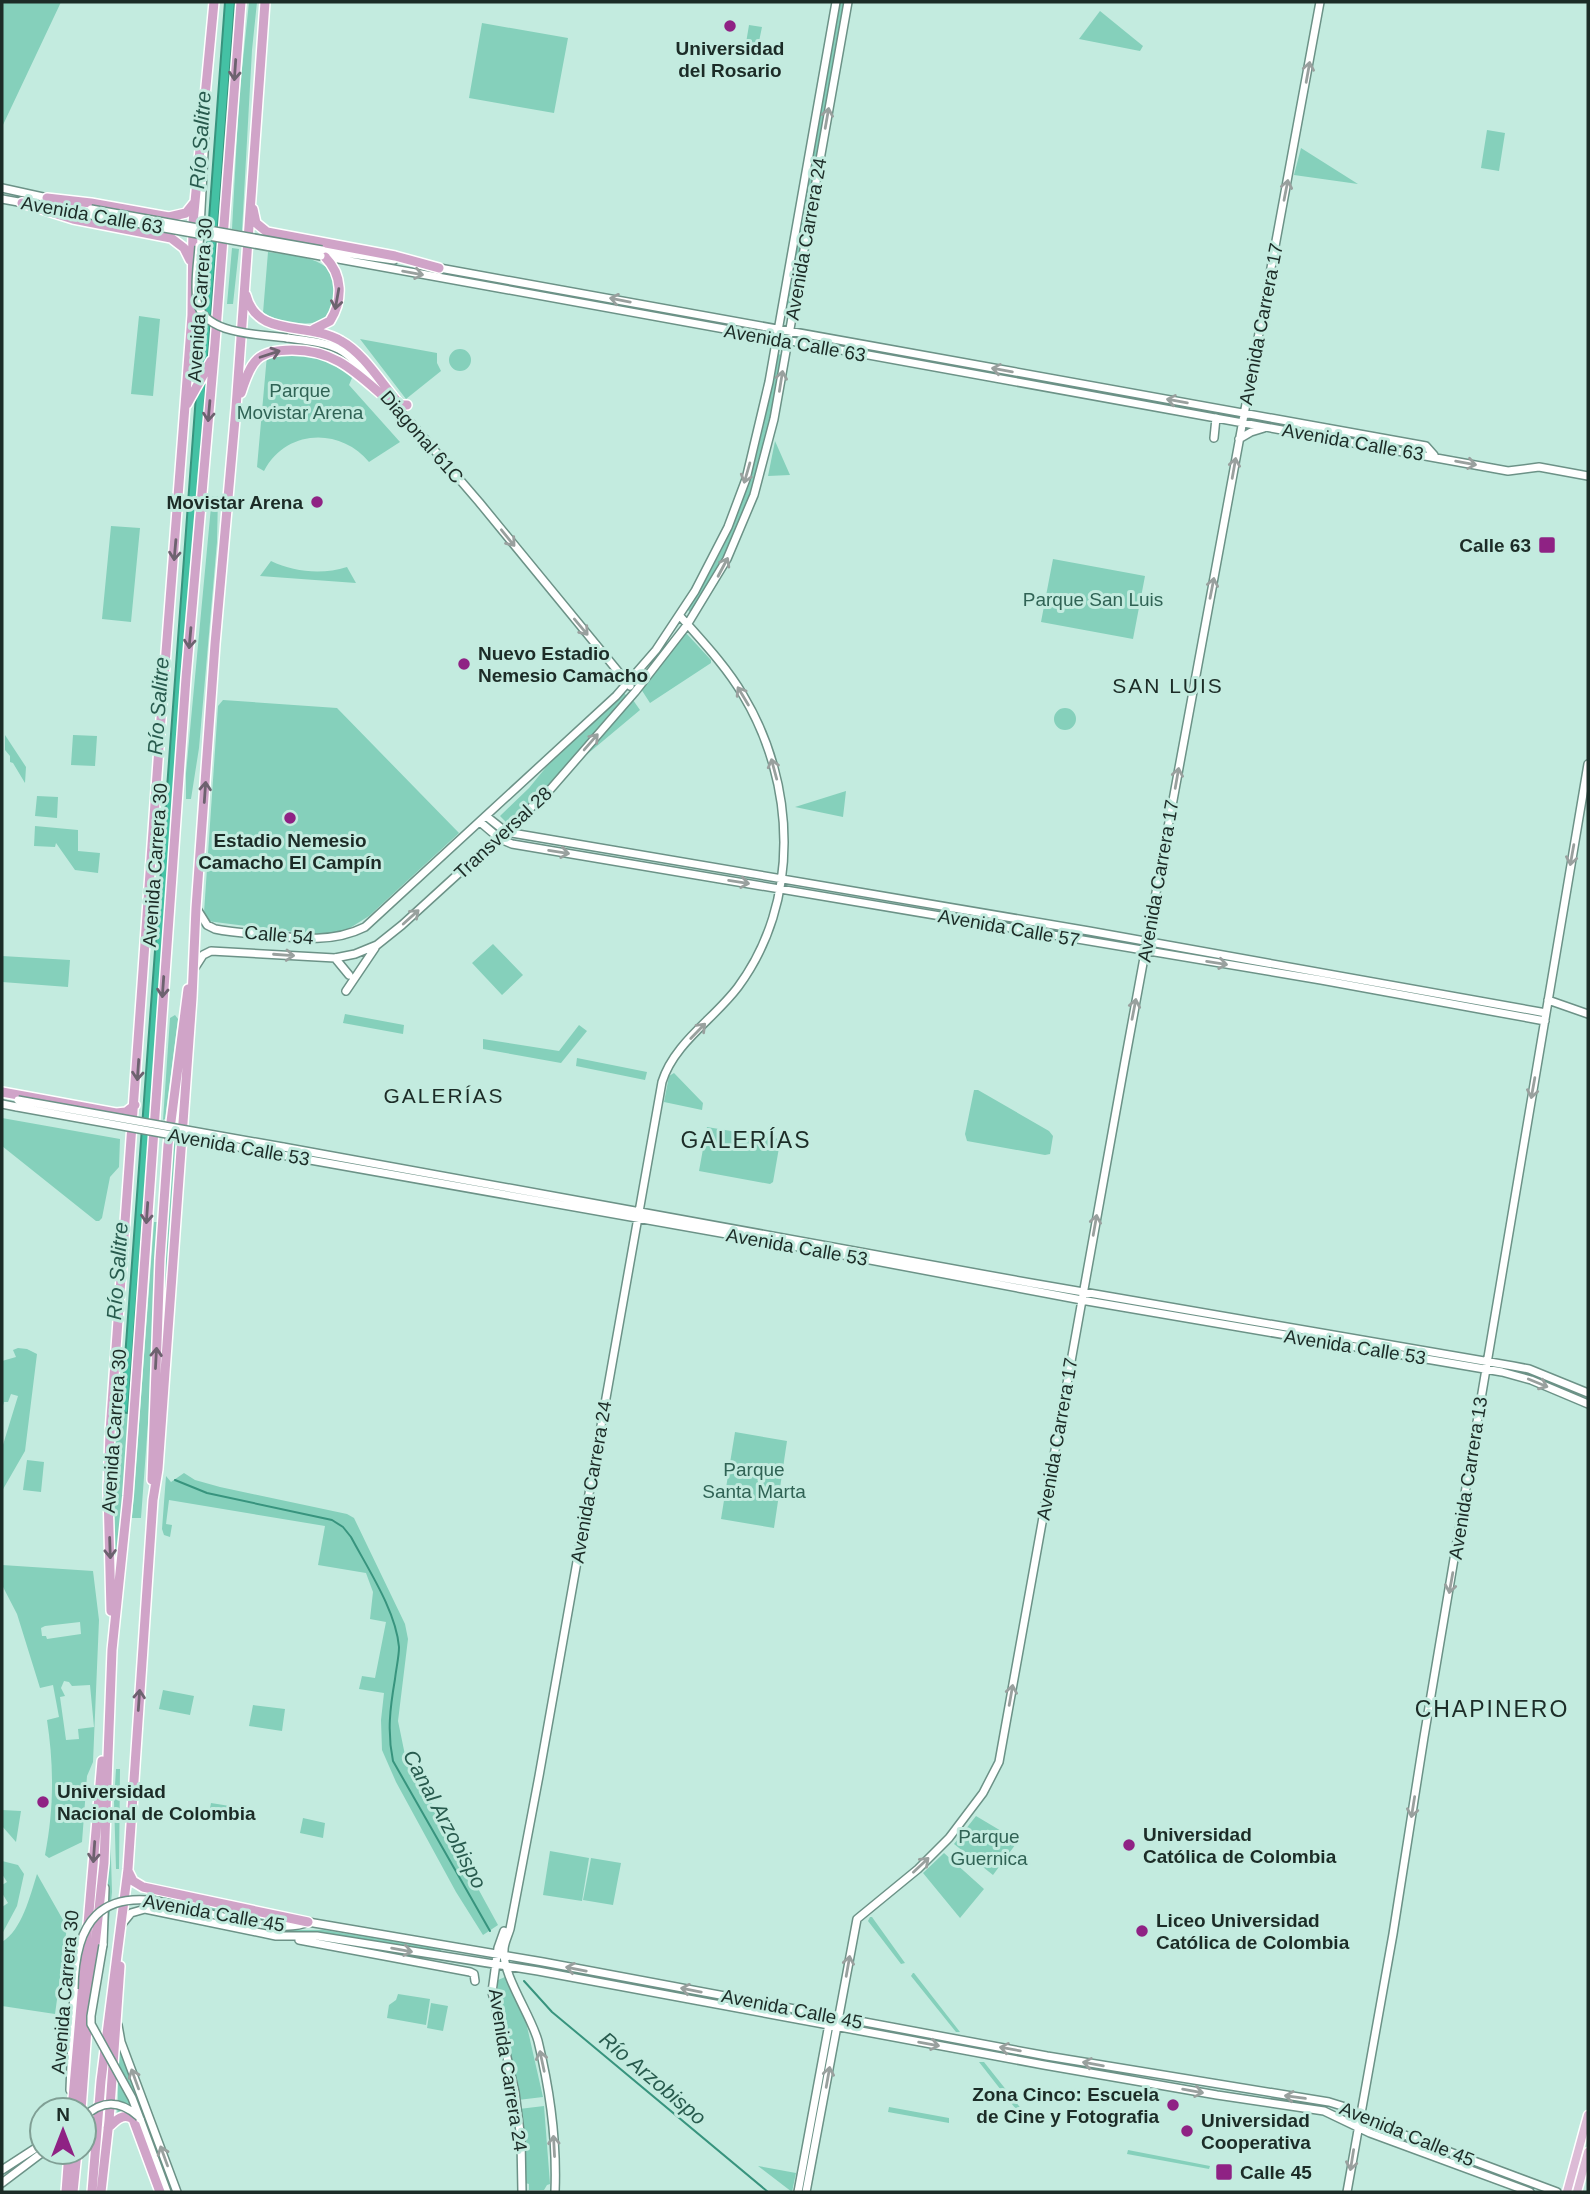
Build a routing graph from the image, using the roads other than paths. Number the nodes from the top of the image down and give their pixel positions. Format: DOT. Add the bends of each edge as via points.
graph roads {
  1 [pos="214,2"];
  2 [pos="241,2"];
  3 [pos="265,2"];
  4 [pos="836,2"];
  5 [pos="848,2"];
  6 [pos="1320,2"];
  7 [pos="207,81"];
  8 [pos="2,187"];
  9 [pos="47,198"];
  10 [pos="2,199"];
  11 [pos="251,199"];
  12 [pos="195,201"];
  13 [pos="22,202"];
  14 [pos="91,212"];
  15 [pos="169,217"];
  16 [pos="172,238"];
  17 [pos="323,254"];
  18 [pos="191,263"];
  19 [pos="439,268"];
  20 [pos="244,286"];
  21 [pos="310,330"];
  22 [pos="778,330"];
  23 [pos="789,332"];
  24 [pos="776,340"];
  25 [pos="787,342"];
  26 [pos="215,344"];
  27 [pos="389,401"];
  28 [pos="407,405"];
  29 [pos="236,408"];
  30 [pos="184,409"];
  31 [pos="1244,413"];
  32 [pos="1216,418"];
  33 [pos="1242,422"];
  34 [pos="1271,427"];
  35 [pos="1213,438"];
  36 [pos="1240,439"];
  37 [pos="1444,459"];
  38 [pos="1588,476"];
  39 [pos="680,616"];
  40 [pos="687,625"];
  41 [pos="628,684"];
  42 [pos="635,692"];
  43 [pos="1588,764"];
  44 [pos="486,816"];
  45 [pos="480,822"];
  46 [pos="506,832"];
  47 [pos="499,838"];
  48 [pos="782,879"];
  49 [pos="780,889"];
  50 [pos="196,908"];
  51 [pos="370,924"];
  52 [pos="1147,941"];
  53 [pos="377,945"];
  54 [pos="1145,951"];
  55 [pos="355,954"];
  56 [pos="335,958"];
  57 [pos="192,972"];
  58 [pos="349,975"];
  59 [pos="346,991"];
  60 [pos="1548,1000"];
  61 [pos="1588,1014"];
  62 [pos="1545,1017"];
  63 [pos="2,1094"];
  64 [pos="18,1103"];
  65 [pos="2,1104"];
  66 [pos="135,1105"];
  67 [pos="638,1214"];
  68 [pos="1082,1296"];
  69 [pos="1487,1365"];
  70 [pos="1588,1393"];
  71 [pos="1588,1404"];
  72 [pos="112,1648"];
  73 [pos="109,1711"];
  74 [pos="104,1863"];
  75 [pos="128,1869"];
  76 [pos="309,1923"];
  77 [pos="122,1925"];
  78 [pos="286,1937"];
  79 [pos="120,1940"];
  80 [pos="432,1955"];
  81 [pos="501,1955"];
  82 [pos="417,1962"];
  83 [pos="496,1965"];
  84 [pos="506,1966"];
  85 [pos="475,1980"];
  86 [pos="74,1989"];
  87 [pos="835,2017"];
  88 [pos="117,2018"];
  89 [pos="833,2026"];
  90 [pos="71,2096"];
  91 [pos="72,2096"];
  92 [pos="82,2096"];
  93 [pos="98,2107"];
  94 [pos="1588,2115"];
  95 [pos="1360,2116"];
  96 [pos="141,2119"];
  97 [pos="1358,2127"];
  98 [pos="108,2128"];
  99 [pos="1588,2152"];
  100 [pos="28,2153"];
  101 [pos="28,2163"];
  102 [pos="68,2166"];
  103 [pos="76,2166"];
  104 [pos="2,2170"];
  105 [pos="2,2183"];
  106 [pos="66,2192"];
  107 [pos="73,2192"];
  108 [pos="92,2192"];
  109 [pos="100,2192"];
  110 [pos="160,2192"];
  111 [pos="166,2192"];
  112 [pos="177,2192"];
  113 [pos="522,2192"];
  114 [pos="555,2192"];
  115 [pos="798,2192"];
  116 [pos="806,2192"];
  117 [pos="1347,2192"];
  118 [pos="1530,2192"];
  119 [pos="1557,2192"];
  120 [pos="1567,2192"];
  121 [pos="1577,2192"];
  1 -- 7 [label="highway, Avenida Carrera 30"];
  2 -- 26 [label="highway, Avenida Carrera 30, one-way"];
  3 -- 11 [label="highway"];
  4 -- 22 [label="main road, Avenida Carrera 24"];
  23 -- 5 [label="main road, Avenida Carrera 24, one-way"];
  31 -- 6 [label="main road, Avenida Carrera 17, one-way"];
  7 -- 12 [label="highway, Avenida Carrera 30"];
  7 -- 27 [label="main road, Diagonal 61C, bridge" via="197,302 205,318 225,328 344,350"];
  8 -- 9 [label="main road, Avenida Calle 63"];
  9 -- 14 [label="main road, Avenida Calle 63"];
  9 -- 15 [label="highway"];
  10 -- 13 [label="main road, Avenida Calle 63"];
  11 -- 19 [label="highway" via="256,223 267,233"];
  11 -- 20 [label="highway"];
  12 -- 15 [label="highway" via="186,213"];
  12 -- 18 [label="highway, Avenida Carrera 30"];
  13 -- 14 [label="main road, Avenida Calle 63"];
  13 -- 16 [label="highway" via="73,219"];
  14 -- 17 [label="main road, Avenida Calle 63, bridge"];
  15 -- 16 [label="highway" via="180,227"];
  16 -- 18 [label="highway" via="184,248"];
  17 -- 19 [label="main road, Avenida Calle 63"];
  17 -- 21 [label="highway, one-way" via="339,277 337,306 330,321"];
  17 -- 24 [label="main road, Avenida Calle 63, one-way"];
  18 -- 30 [label="highway, Avenida Carrera 30" via="194,293"];
  22 -- 19 [label="main road, Avenida Calle 63, one-way"];
  20 -- 21 [label="highway" via="251,309 261,320"];
  20 -- 29 [label="highway"];
  21 -- 28 [label="highway" via="349,345 400,405"];
  22 -- 23 [label="main road, Avenida Calle 63"];
  22 -- 24 [label="main road, Avenida Carrera 24"];
  23 -- 25 [label="main road, Avenida Carrera 24"];
  31 -- 23 [label="main road, Avenida Calle 63, one-way"];
  24 -- 25 [label="main road, Avenida Calle 63"];
  24 -- 39 [label="main road, Avenida Carrera 24, one-way" via="741,493 720,548"];
  25 -- 32 [label="main road, Avenida Calle 63"];
  40 -- 25 [label="main road, Avenida Carrera 24, one-way" via="722,569 750,507 774,419"];
  26 -- 30 [label="highway" via="209,365"];
  26 -- 72 [label="highway, Avenida Carrera 30, one-way" via="186,678 128,1496"];
  29 -- 27 [label="highway, one-way" via="251,365 267,352 284,350 331,356"];
  27 -- 41 [label="main road, Diagonal 61C, one-way" via="479,502"];
  50 -- 29 [label="highway, one-way"];
  30 -- 66 [label="highway, Avenida Carrera 30, one-way"];
  31 -- 33 [label="main road, Avenida Carrera 17"];
  31 -- 37 [label="main road, Avenida Calle 63" via="1426,446 1431,454"];
  32 -- 33 [label="main road, Avenida Calle 63"];
  32 -- 35 [label="main road"];
  33 -- 34 [label="main road, Avenida Calle 63"];
  33 -- 36 [label="main road, Avenida Carrera 17"];
  34 -- 36 [label="main road"];
  34 -- 37 [label="main road, Avenida Calle 63"];
  52 -- 36 [label="main road, Avenida Carrera 17, one-way"];
  37 -- 38 [label="main road, Avenida Calle 63, one-way" via="1508,471 1539,467"];
  39 -- 40 [label="main road"];
  39 -- 41 [label="main road, Avenida Carrera 24"];
  40 -- 42 [label="main road, Avenida Carrera 24"];
  48 -- 40 [label="main road, one-way" via="784,819 769,751 744,696"];
  41 -- 42 [label="main road, Diagonal 61C"];
  41 -- 44 [label="main road, Transversal 28"];
  46 -- 42 [label="main road, Transversal 28, one-way" via="548,792"];
  43 -- 60 [label="main road, Avenida Carrera 13, one-way"];
  44 -- 45 [label="main road, Transversal 28"];
  44 -- 46 [label="main road, Avenida Calle 57"];
  45 -- 47 [label="main road, Avenida Calle 57"];
  45 -- 51 [label="main road, Transversal 28"];
  46 -- 47 [label="main road, Transversal 28"];
  46 -- 48 [label="main road, Avenida Calle 57"];
  47 -- 49 [label="main road, Avenida Calle 57, one-way" via="512,844"];
  53 -- 47 [label="main road, Transversal 28, one-way"];
  48 -- 49 [label="main road"];
  48 -- 52 [label="main road, Avenida Calle 57"];
  49 -- 54 [label="main road, Avenida Calle 57"];
  67 -- 49 [label="main road, Avenida Carrera 24, one-way" via="662,1082 673,1057 744,979 765,938"];
  50 -- 51 [label="main road, Calle 54" via="215,929 291,937 330,939"];
  50 -- 57 [label="highway"];
  52 -- 54 [label="main road, Avenida Carrera 17"];
  52 -- 62 [label="main road, Avenida Calle 57"];
  53 -- 55 [label="main road, Transversal 28"];
  53 -- 59 [label="main road"];
  54 -- 62 [label="main road, Avenida Calle 57, one-way"];
  68 -- 54 [label="main road, Avenida Carrera 17, one-way"];
  55 -- 56 [label="main road, Calle 54"];
  57 -- 56 [label="main road, Calle 54, one-way" via="203,955 216,951"];
  56 -- 58 [label="main road"];
  75 -- 57 [label="highway, one-way"];
  60 -- 61 [label="main road"];
  60 -- 62 [label="main road, Avenida Carrera 13"];
  62 -- 69 [label="main road, Avenida Carrera 13, one-way"];
  63 -- 64 [label="main road, Avenida Calle 53"];
  63 -- 66 [label="highway" via="116,1113"];
  64 -- 65 [label="main road, Avenida Calle 53"];
  64 -- 67 [label="main road, Avenida Calle 53, bridge"];
  66 -- 72 [label="highway, Avenida Carrera 30, one-way" via="108,1475"];
  67 -- 68 [label="main road, Avenida Calle 53"];
  67 -- 81 [label="main road, Avenida Carrera 24" via="540,1776"];
  68 -- 69 [label="main road, Avenida Calle 53"];
  87 -- 68 [label="main road, Avenida Carrera 17, one-way" via="860,1916 949,1838 983,1793 999,1762"];
  69 -- 70 [label="main road, Avenida Calle 53" via="1529,1369"];
  69 -- 71 [label="main road, Avenida Calle 53, one-way"];
  69 -- 95 [label="main road, Avenida Carrera 13, one-way"];
  72 -- 73 [label="highway, Avenida Carrera 30"];
  73 -- 74 [label="highway, Avenida Carrera 30"];
  73 -- 91 [label="highway, Avenida Carrera 30, one-way"];
  74 -- 92 [label="highway, Avenida Carrera 30"];
  74 -- 96 [label="main road, bridge" via="103,1945 90,2020"];
  75 -- 76 [label="highway" via="133,1881 144,1887"];
  75 -- 77 [label="highway"];
  76 -- 81 [label="main road, Avenida Calle 45"];
  76 -- 86 [label="main road, Avenida Calle 45, bridge" via="279,1927 134,1899 113,1904 86,1928 79,1942"];
  77 -- 78 [label="main road, Avenida Calle 45" via="131,1913 145,1909"];
  77 -- 79 [label="highway"];
  78 -- 80 [label="main road, Avenida Calle 45, one-way" via="317,1936"];
  78 -- 82 [label="main road"];
  79 -- 88 [label="highway"];
  79 -- 108 [label="highway"];
  80 -- 82 [label="main road"];
  80 -- 83 [label="main road, Avenida Calle 45"];
  81 -- 83 [label="main road, Avenida Carrera 24"];
  81 -- 84 [label="main road, Avenida Carrera 24"];
  87 -- 81 [label="main road, Avenida Calle 45, one-way"];
  82 -- 85 [label="main road" via="470,1972"];
  83 -- 84 [label="main road, Avenida Calle 45"];
  83 -- 113 [label="main road, Avenida Carrera 24" via="492,1996 515,2092"];
  84 -- 89 [label="main road, Avenida Calle 45"];
  114 -- 84 [label="main road, Avenida Carrera 24, one-way" via="553,2127 540,2053"];
  86 -- 90 [label="main road, Avenida Carrera 30"];
  87 -- 89 [label="main road"];
  95 -- 87 [label="main road, Avenida Calle 45, one-way" via="1315,2099"];
  88 -- 98 [label="highway"];
  112 -- 88 [label="main road, one-way" via="121,2042"];
  89 -- 97 [label="main road, Avenida Calle 45, one-way" via="1324,2111"];
  89 -- 115 [label="main road"];
  116 -- 89 [label="main road, one-way"];
  93 -- 96 [label="main road, bridge" via="125,2106"];
  94 -- 120 [label="main road"];
  95 -- 97 [label="main road, Avenida Carrera 13"];
  95 -- 119 [label="main road, Avenida Calle 45"];
  96 -- 111 [label="main road"];
  97 -- 117 [label="main road, Avenida Carrera 13, one-way"];
  97 -- 118 [label="main road, Avenida Calle 45"];
  98 -- 109 [label="highway"];
  98 -- 110 [label="highway" via="121,2117 133,2119"];
  99 -- 121 [label="main road"];
  100 -- 104 [label="main road"];
  101 -- 105 [label="main road"];
  102 -- 106 [label="highway"];
  103 -- 107 [label="highway"];
}
